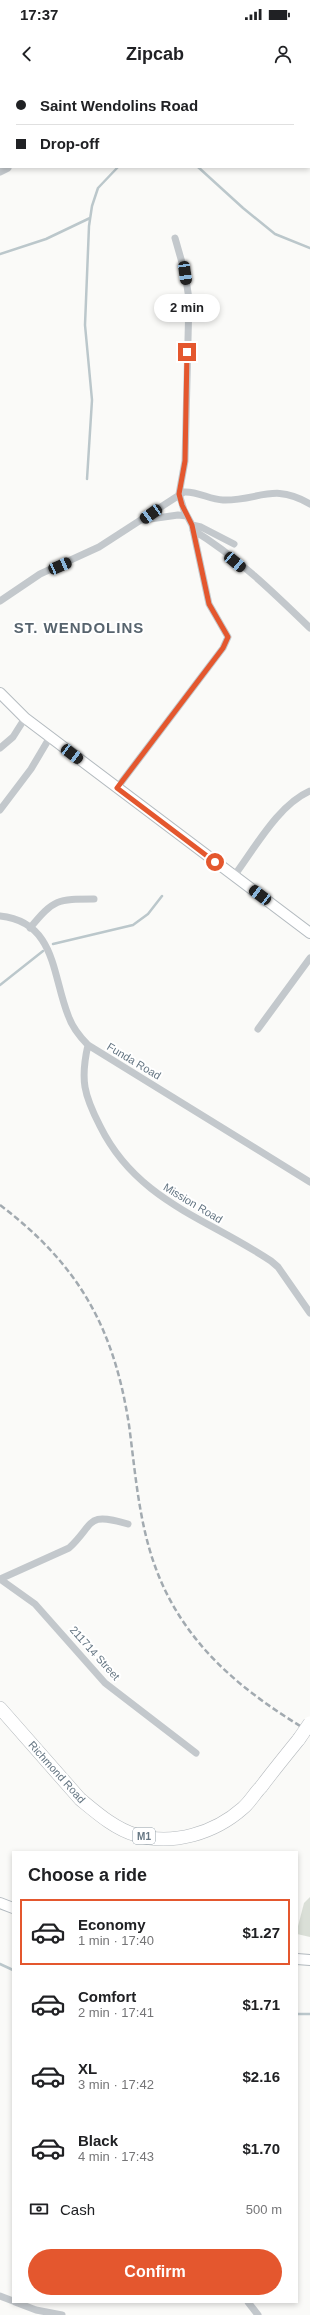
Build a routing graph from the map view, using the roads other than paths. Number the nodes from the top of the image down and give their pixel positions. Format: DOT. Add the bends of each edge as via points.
graph roads {
  1 [pos="8,168"];
  2 [pos="0,172"];
  3 [pos="175,238"];
  4 [pos="179,494"];
  5 [pos="310,504"];
  6 [pos="187,516"];
  7 [pos="142,520"];
  8 [pos="192,528"];
  9 [pos="234,544"];
  10 [pos="0,601"];
  11 [pos="310,628"];
  12 [pos="0,693"];
  13 [pos="25,718"];
  14 [pos="50,737"];
  15 [pos="0,748"];
  16 [pos="117,788"];
  17 [pos="310,791"];
  18 [pos="0,810"];
  19 [pos="234,876"];
  20 [pos="94,898"];
  21 [pos="0,916"];
  22 [pos="30,928"];
  23 [pos="310,933"];
  24 [pos="310,958"];
  25 [pos="258,1029"];
  26 [pos="88,1045"];
  27 [pos="310,1182"];
  28 [pos="310,1313"];
  29 [pos="128,1524"];
  30 [pos="0,1579"];
  31 [pos="0,1708"];
  32 [pos="310,1723"];
  33 [pos="196,1752"];
  34 [pos="0,1903"];
  35 [pos="12,1908"];
  36 [pos="298,1959"];
  37 [pos="310,1960"];
  38 [pos="0,2296"];
  39 [pos="12,2301"];
  40 [pos="17,2303"];
  41 [pos="249,2303"];
  42 [pos="62,2315"];
  43 [pos="258,2315"];
  1 -- 2 [label="street"];
  3 -- 4 [label="street" via="189,299 185,461"];
  4 -- 5 [label="street" via="191,492 211,499 225,500 278,492 292,495"];
  4 -- 6 [label="street"];
  4 -- 7 [label="street"];
  6 -- 7 [label="street" via="178,514"];
  6 -- 8 [label="street"];
  7 -- 10 [label="street" via="89,553 40,574"];
  8 -- 9 [label="street" via="202,527"];
  8 -- 11 [label="street" via="277,597"];
  8 -- 16 [label="street" via="209,604 225,630 227,641"];
  12 -- 13 [label="street"];
  13 -- 14 [label="street"];
  13 -- 15 [label="street" via="13,737"];
  14 -- 16 [label="street"];
  14 -- 18 [label="street" via="21,784"];
  16 -- 19 [label="street"];
  17 -- 19 [label="street" via="302,794 283,810"];
  19 -- 23 [label="street"];
  20 -- 22 [label="street" via="75,897 63,900 46,909"];
  21 -- 22 [label="street, Funda Road" via="18,921"];
  22 -- 26 [label="street, Funda Road" via="52,955 67,1014 75,1030"];
  24 -- 25 [label="street"];
  26 -- 27 [label="street, Funda Road"];
  26 -- 28 [label="street, Mission Road" via="83,1066 86,1098 118,1158 132,1173 170,1203 271,1261"];
  29 -- 30 [label="street" via="106,1519 93,1521 69,1548"];
  30 -- 33 [label="street, 211714 Street" via="35,1604 105,1683"];
  31 -- 32 [label="highway, Richmond Road / M1, bridge" via="80,1799 122,1829 135,1835 152,1838 191,1835 226,1820 244,1807"];
  34 -- 35 [label="street"];
  36 -- 37 [label="street"];
  38 -- 39 [label="street"];
  40 -- 42 [label="street"];
  41 -- 43 [label="street"];
}
